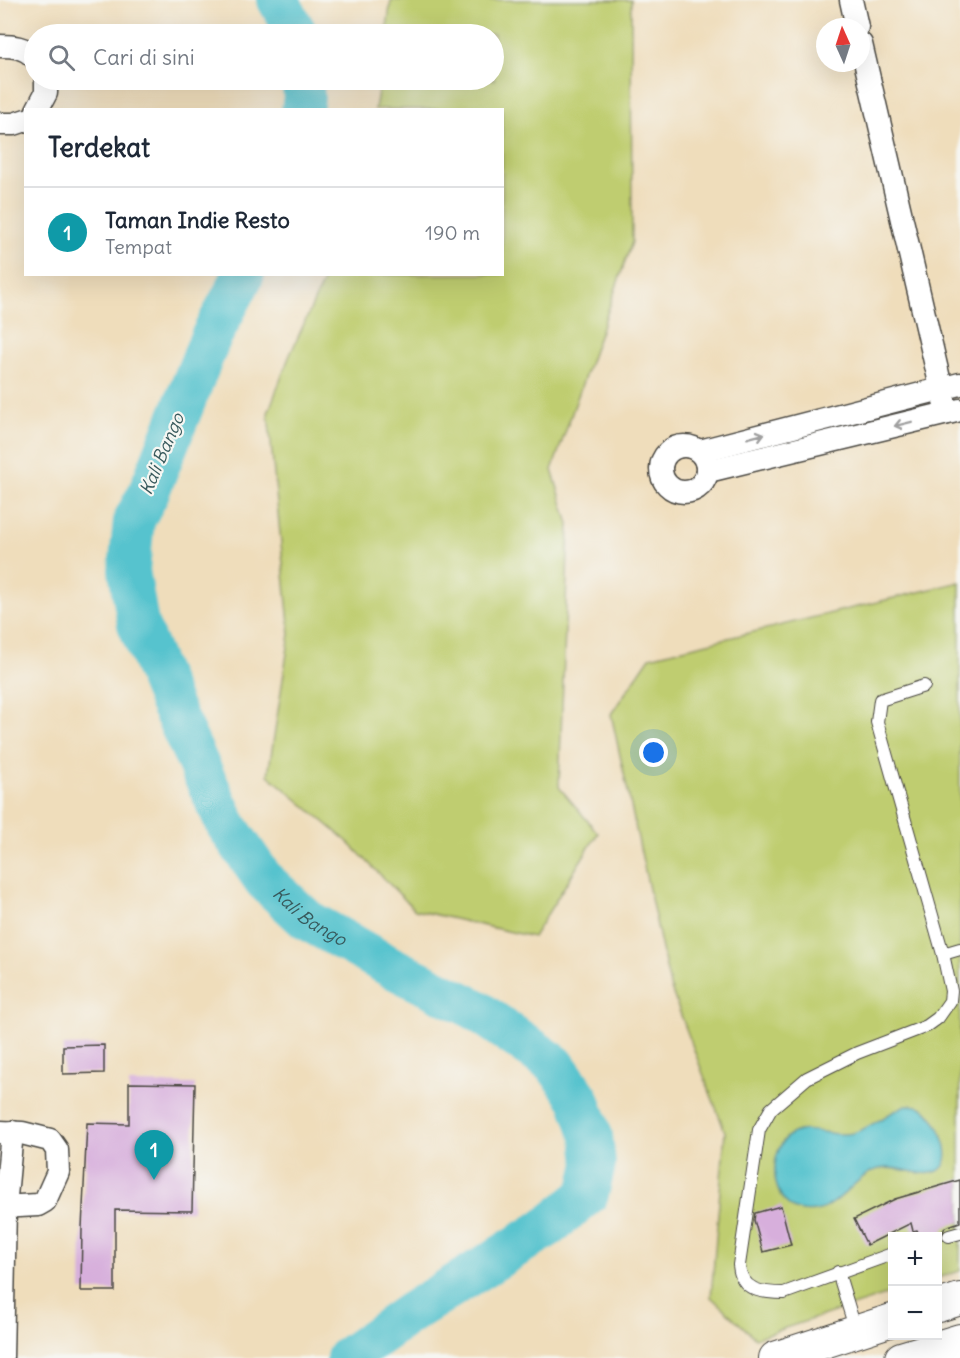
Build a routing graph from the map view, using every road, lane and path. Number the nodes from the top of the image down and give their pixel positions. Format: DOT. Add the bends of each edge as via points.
graph roads {
  1 [pos="851,0"];
  2 [pos="855,18"];
  3 [pos="0,46"];
  4 [pos="24,50"];
  5 [pos="868,72"];
  6 [pos="46,90"];
  7 [pos="38,108"];
  8 [pos="24,121"];
  9 [pos="0,124"];
  10 [pos="951,386"];
  11 [pos="953,411"];
  12 [pos="924,686"];
  13 [pos="960,949"];
  14 [pos="943,954"];
  15 [pos="6,1132"];
  16 [pos="2,1207"];
  17 [pos="888,1255"];
  18 [pos="838,1272"];
  19 [pos="960,1299"];
  20 [pos="942,1305"];
  21 [pos="888,1321"];
  22 [pos="856,1331"];
  23 [pos="960,1340"];
  24 [pos="2,1358"];
  25 [pos="775,1358"];
  26 [pos="901,1358"];
  1 -- 2 [label="street"];
  3 -- 4 [label="street"];
  5 -- 10 [label="street"];
  6 -- 7 [label="street"];
  8 -- 9 [label="street"];
  10 -- 11 [label="street"];
  11 -- 10 [label="street, one-way" via="704,461"];
  12 -- 14 [label="lane" via="880,700 877,722"];
  13 -- 14 [label="lane"];
  14 -- 18 [label="lane" via="951,991 950,1001 938,1018 807,1078 771,1108 759,1130 740,1276 749,1286 765,1293 784,1293"];
  15 -- 16 [label="street"];
  15 -- 16 [label="street" via="50,1140 57,1150 58,1172 45,1201"];
  16 -- 24 [label="street"];
  17 -- 18 [label="lane"];
  18 -- 22 [label="lane"];
  19 -- 20 [label="street"];
  21 -- 22 [label="street"];
  22 -- 25 [label="street"];
  23 -- 26 [label="street"];
}
